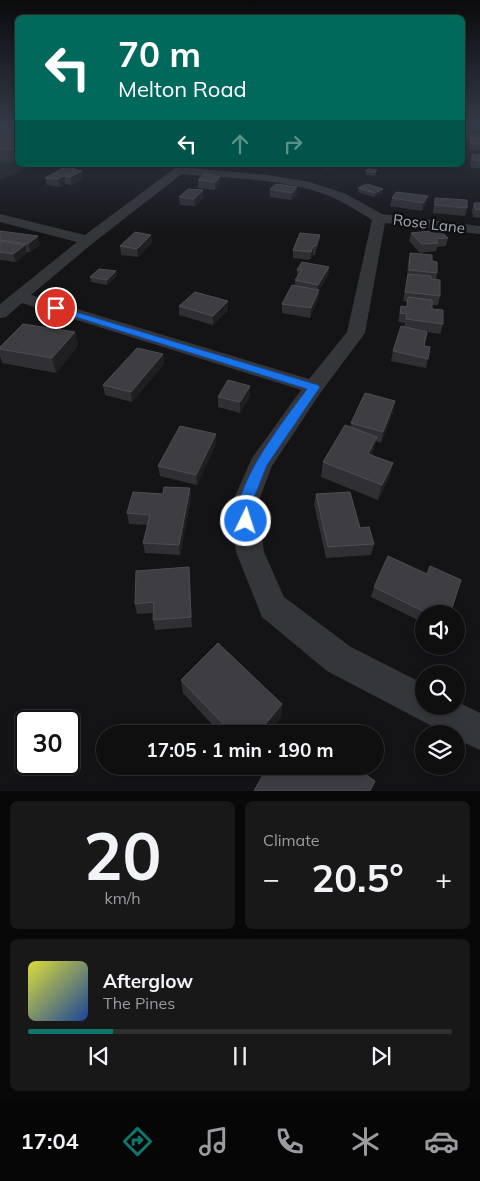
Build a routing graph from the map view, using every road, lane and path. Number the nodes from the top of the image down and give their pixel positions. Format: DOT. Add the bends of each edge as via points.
graph roads {
  1 [pos="183,167"];
  2 [pos="0,218"];
  3 [pos="379,218"];
  4 [pos="480,230"];
  5 [pos="88,240"];
  6 [pos="20,297"];
  7 [pos="0,313"];
  8 [pos="314,387"];
  9 [pos="415,698"];
  10 [pos="447,715"];
  11 [pos="480,732"];
  1 -- 3 [label="street" via="310,186 342,197"];
  1 -- 5 [label="street"];
  2 -- 5 [label="street"];
  3 -- 4 [label="street, Rose Lane"];
  3 -- 8 [label="street" via="356,334"];
  5 -- 6 [label="street"];
  6 -- 7 [label="street"];
  6 -- 8 [label="street"];
  8 -- 9 [label="street" via="261,464 244,505 250,552 273,607 339,660"];
  10 -- 11 [label="street"];
}
